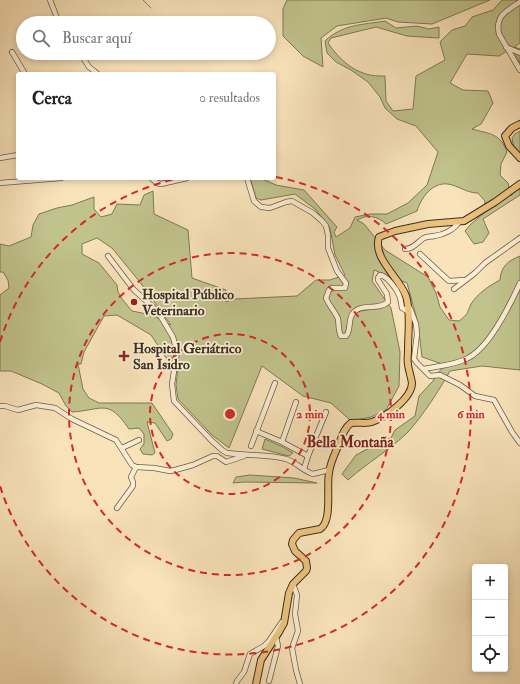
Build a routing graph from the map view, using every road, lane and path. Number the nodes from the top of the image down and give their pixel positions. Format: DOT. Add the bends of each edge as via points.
graph roads {
  1 [pos="50,0"];
  2 [pos="520,2"];
  3 [pos="56,16"];
  4 [pos="506,47"];
  5 [pos="12,52"];
  6 [pos="520,53"];
  7 [pos="16,59"];
  8 [pos="17,60"];
  9 [pos="85,60"];
  10 [pos="520,70"];
  11 [pos="24,72"];
  12 [pos="96,72"];
  13 [pos="520,124"];
  14 [pos="16,155"];
  15 [pos="0,158"];
  16 [pos="520,158"];
  17 [pos="37,180"];
  18 [pos="153,180"];
  19 [pos="178,180"];
  20 [pos="248,180"];
  21 [pos="1,183"];
  22 [pos="520,184"];
  23 [pos="458,222"];
  24 [pos="520,238"];
  25 [pos="405,249"];
  26 [pos="420,254"];
  27 [pos="108,256"];
  28 [pos="466,280"];
  29 [pos="520,283"];
  30 [pos="454,289"];
  31 [pos="406,296"];
  32 [pos="409,312"];
  33 [pos="424,369"];
  34 [pos="275,383"];
  35 [pos="296,402"];
  36 [pos="0,406"];
  37 [pos="326,412"];
  38 [pos="256,430"];
  39 [pos="140,440"];
  40 [pos="282,442"];
  41 [pos="520,443"];
  42 [pos="251,446"];
  43 [pos="122,448"];
  44 [pos="248,455"];
  45 [pos="308,456"];
  46 [pos="136,467"];
  47 [pos="304,469"];
  48 [pos="329,470"];
  49 [pos="117,508"];
  50 [pos="293,584"];
  51 [pos="285,620"];
  52 [pos="276,637"];
  53 [pos="269,681"];
  54 [pos="236,684"];
  55 [pos="256,684"];
  56 [pos="300,684"];
  1 -- 3 [label="street"];
  2 -- 4 [label="street" via="498,21 499,34"];
  4 -- 6 [label="street"];
  4 -- 10 [label="street"];
  5 -- 7 [label="street"];
  8 -- 11 [label="street"];
  9 -- 12 [label="street"];
  13 -- 16 [label="main road" via="505,136 507,143"];
  14 -- 15 [label="street"];
  17 -- 21 [label="street"];
  18 -- 19 [label="street" via="161,184"];
  20 -- 32 [label="street" via="254,201 261,207 270,208 292,201 313,212 326,226 328,248 337,271 346,283 346,288 329,290 326,298 337,317 341,336 348,333 355,311 381,307 388,302 387,294 378,280 380,275 396,289 402,308"];
  22 -- 23 [label="main road" via="470,218"];
  23 -- 25 [label="street" via="453,229 426,237 411,248"];
  23 -- 31 [label="main road" via="428,224 379,237 378,251"];
  24 -- 28 [label="street"];
  26 -- 28 [label="street" via="449,281"];
  27 -- 44 [label="street" via="134,290 161,316 173,337 177,352 172,384 174,401 222,450"];
  28 -- 30 [label="street"];
  29 -- 33 [label="street" via="487,342 476,353 467,359"];
  31 -- 32 [label="main road"];
  31 -- 33 [label="street" via="416,324 414,359"];
  32 -- 48 [label="main road" via="408,364 412,384 408,396 377,420 351,423 344,431"];
  33 -- 41 [label="street" via="430,376 440,375 475,396 494,400"];
  34 -- 38 [label="street"];
  35 -- 40 [label="street"];
  36 -- 43 [label="street" via="18,410 36,405 55,408 116,440"];
  37 -- 45 [label="street"];
  38 -- 40 [label="street"];
  38 -- 42 [label="street"];
  39 -- 43 [label="street"];
  40 -- 45 [label="street"];
  43 -- 46 [label="street" via="132,465"];
  44 -- 46 [label="street" via="226,462 213,456 170,471"];
  44 -- 47 [label="street" via="285,459"];
  45 -- 47 [label="street"];
  46 -- 49 [label="street" via="131,477 133,486"];
  47 -- 48 [label="street" via="314,474"];
  48 -- 50 [label="main road" via="328,514 325,524 316,530 299,533 293,540 295,550 306,561 307,568"];
  50 -- 51 [label="main road"];
  50 -- 56 [label="street" via="297,595 298,631 292,648"];
  51 -- 52 [label="main road"];
  51 -- 54 [label="street" via="264,646 250,654 244,672"];
  52 -- 53 [label="street" via="278,646"];
  52 -- 55 [label="main road" via="261,660"];
}
